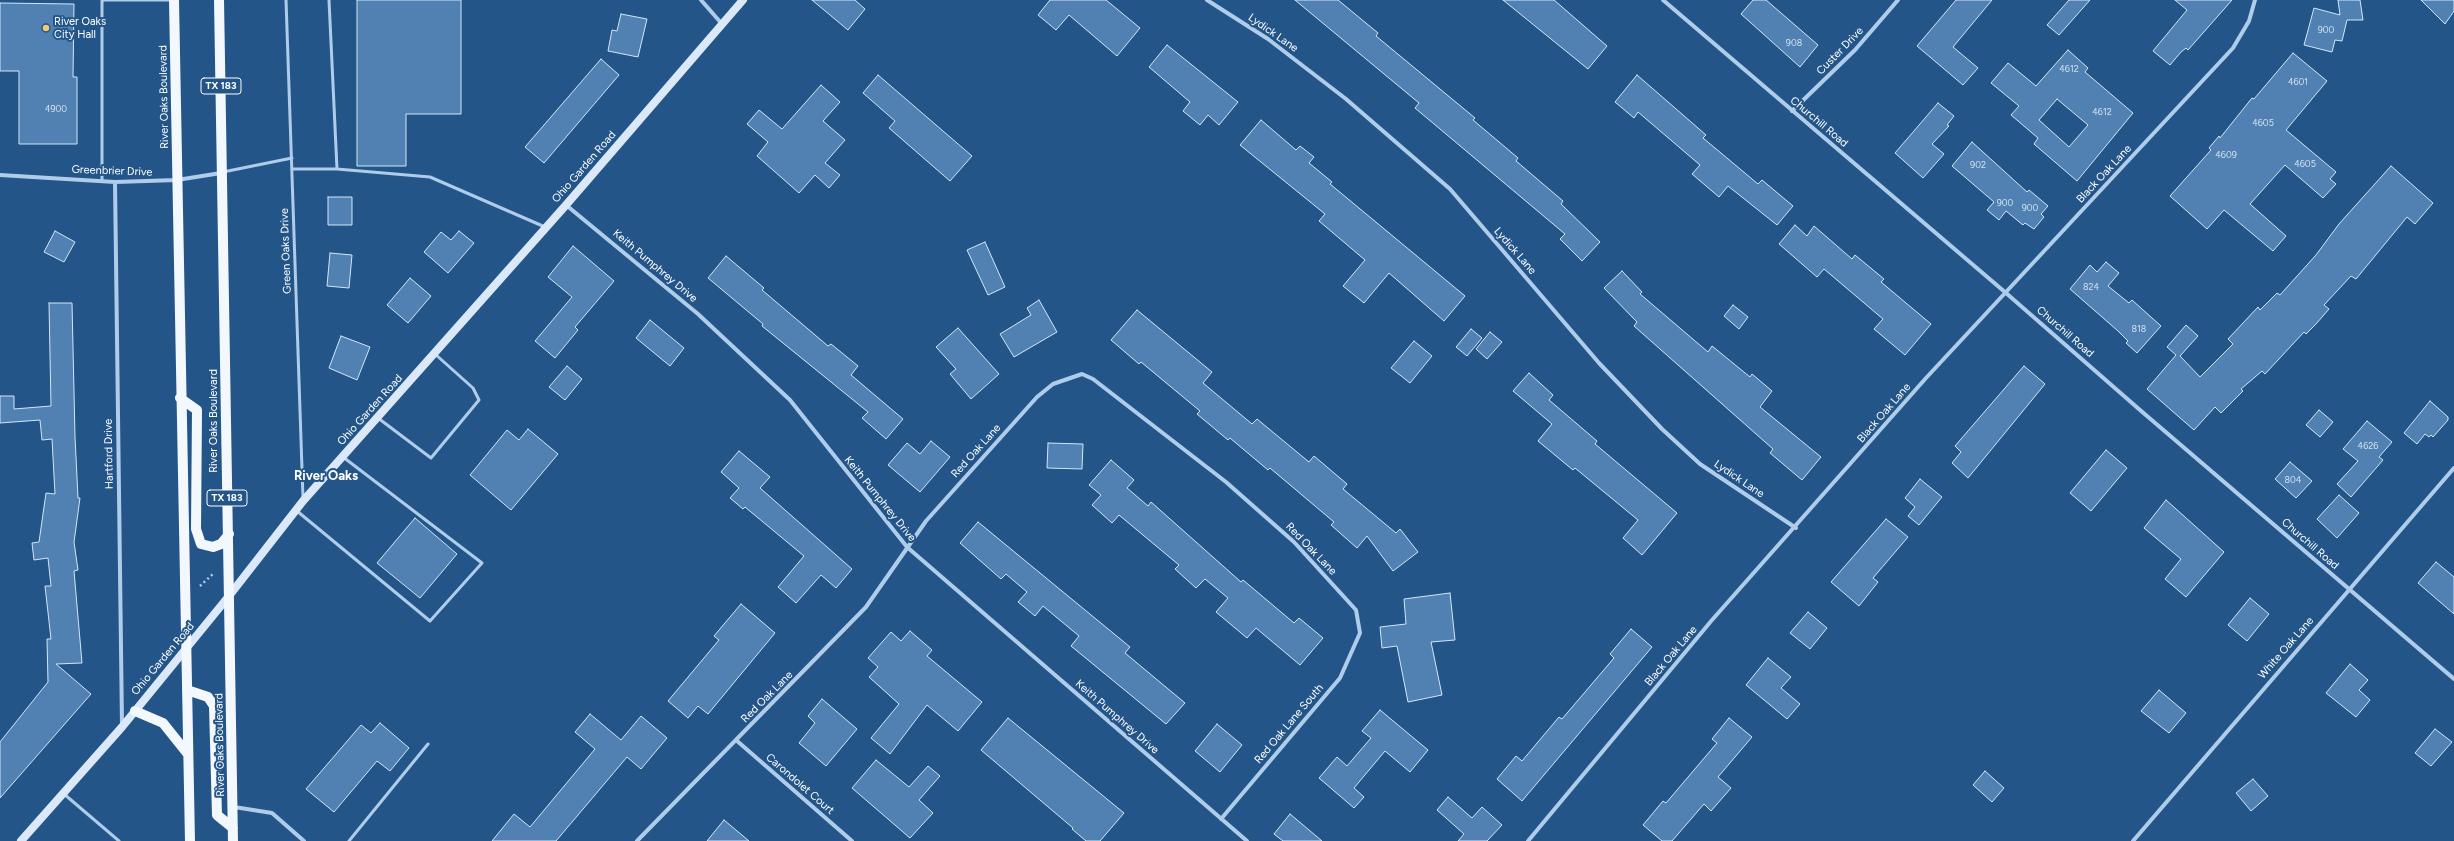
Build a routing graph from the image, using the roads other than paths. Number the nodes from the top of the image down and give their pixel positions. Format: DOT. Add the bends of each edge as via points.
graph roads {
  1 [pos="102,0"];
  2 [pos="174,0"];
  3 [pos="219,0"];
  4 [pos="286,0"];
  5 [pos="329,0"];
  6 [pos="702,0"];
  7 [pos="743,0"];
  8 [pos="1207,0"];
  9 [pos="1663,0"];
  10 [pos="1898,0"];
  11 [pos="2255,0"];
  12 [pos="722,24"];
  13 [pos="1792,111"];
  14 [pos="292,158"];
  15 [pos="292,169"];
  16 [pos="337,169"];
  17 [pos="223,172"];
  18 [pos="0,175"];
  19 [pos="177,180"];
  20 [pos="102,181"];
  21 [pos="115,182"];
  22 [pos="566,205"];
  23 [pos="546,227"];
  24 [pos="2006,293"];
  25 [pos="435,353"];
  26 [pos="180,398"];
  27 [pos="378,418"];
  28 [pos="343,457"];
  29 [pos="2454,468"];
  30 [pos="304,501"];
  31 [pos="297,510"];
  32 [pos="1796,528"];
  33 [pos="229,534"];
  34 [pos="907,547"];
  35 [pos="2349,589"];
  36 [pos="230,596"];
  37 [pos="1360,633"];
  38 [pos="186,648"];
  39 [pos="2454,679"];
  40 [pos="187,690"];
  41 [pos="135,711"];
  42 [pos="122,727"];
  43 [pos="736,740"];
  44 [pos="428,744"];
  45 [pos="187,753"];
  46 [pos="63,793"];
  47 [pos="234,807"];
  48 [pos="1221,819"];
  49 [pos="232,828"];
  50 [pos="21,841"];
  51 [pos="119,841"];
  52 [pos="190,841"];
  53 [pos="233,841"];
  54 [pos="304,841"];
  55 [pos="349,841"];
  56 [pos="637,841"];
  57 [pos="852,841"];
  58 [pos="1247,841"];
  59 [pos="1528,841"];
  60 [pos="2133,841"];
  1 -- 2 [label="lane"];
  1 -- 20 [label="lane"];
  2 -- 19 [label="main road, River Oaks Boulevard"];
  3 -- 17 [label="main road, River Oaks Boulevard / TX 183"];
  4 -- 14 [label="lane, Green Oaks Drive"];
  5 -- 16 [label="lane"];
  6 -- 12 [label="street"];
  7 -- 12 [label="street, Ohio Garden Road"];
  8 -- 32 [label="street, Lydick Lane" via="1268,39 1346,99 1450,189 1599,363 1662,429 1700,464"];
  9 -- 13 [label="street, Churchill Road"];
  10 -- 13 [label="street, Custer Drive" via="1855,50"];
  11 -- 24 [label="street, Black Oak Lane" via="2249,21 2233,48"];
  12 -- 22 [label="street, Ohio Garden Road"];
  13 -- 24 [label="street, Churchill Road"];
  14 -- 15 [label="lane, Green Oaks Drive"];
  14 -- 17 [label="lane"];
  15 -- 16 [label="lane"];
  15 -- 30 [label="lane, Green Oaks Drive"];
  16 -- 23 [label="lane" via="430,177"];
  17 -- 19 [label="street, Greenbrier Drive"];
  17 -- 33 [label="main road, River Oaks Boulevard / TX 183"];
  18 -- 20 [label="street, Greenbrier Drive"];
  19 -- 21 [label="street, Greenbrier Drive"];
  19 -- 26 [label="main road, River Oaks Boulevard"];
  20 -- 21 [label="street, Greenbrier Drive"];
  21 -- 42 [label="street, Hartford Drive"];
  22 -- 23 [label="street, Ohio Garden Road"];
  22 -- 34 [label="street, Keith Pumphrey Drive" via="698,314 790,400"];
  23 -- 25 [label="street, Ohio Garden Road"];
  24 -- 32 [label="street, Black Oak Lane" via="1926,378"];
  24 -- 35 [label="street, Churchill Road"];
  25 -- 27 [label="street, Ohio Garden Road"];
  25 -- 27 [label="lane" via="473,388 479,400 431,458"];
  26 -- 33 [label="main road" via="197,410 196,529 201,544 213,547 221,544"];
  26 -- 38 [label="main road, River Oaks Boulevard"];
  27 -- 28 [label="street, Ohio Garden Road"];
  28 -- 30 [label="street, Ohio Garden Road"];
  28 -- 31 [label="lane" via="482,563 430,621"];
  29 -- 35 [label="street, White Oak Lane"];
  30 -- 31 [label="street, Ohio Garden Road"];
  31 -- 36 [label="street, Ohio Garden Road"];
  32 -- 59 [label="street, Black Oak Lane" via="1712,620"];
  33 -- 36 [label="main road, River Oaks Boulevard / TX 183"];
  34 -- 37 [label="street, Red Oak Lane" via="926,521 1037,397 1053,384 1082,374 1226,482 1294,542 1356,610"];
  34 -- 43 [label="street, Red Oak Lane" via="866,607"];
  34 -- 48 [label="street, Keith Pumphrey Drive"];
  35 -- 39 [label="street, Churchill Road"];
  35 -- 60 [label="street, White Oak Lane"];
  36 -- 38 [label="street, Ohio Garden Road"];
  36 -- 47 [label="main road, River Oaks Boulevard / TX 183"];
  37 -- 48 [label="street, Red Oak Lane South" via="1340,678"];
  38 -- 40 [label="main road, River Oaks Boulevard"];
  38 -- 41 [label="street, Ohio Garden Road"];
  40 -- 45 [label="main road, River Oaks Boulevard"];
  40 -- 49 [label="main road" via="208,697 214,706 217,815"];
  41 -- 42 [label="street, Ohio Garden Road"];
  41 -- 45 [label="main road" via="163,723"];
  42 -- 46 [label="street, Ohio Garden Road"];
  43 -- 56 [label="street, Red Oak Lane"];
  43 -- 57 [label="street, Carondolet Court"];
  44 -- 55 [label="lane"];
  45 -- 52 [label="main road, River Oaks Boulevard"];
  46 -- 50 [label="street, Ohio Garden Road"];
  46 -- 51 [label="lane"];
  47 -- 49 [label="main road, River Oaks Boulevard / TX 183"];
  47 -- 54 [label="street" via="272,813"];
  48 -- 58 [label="street, Keith Pumphrey Drive"];
  49 -- 53 [label="main road, River Oaks Boulevard / TX 183"];
}
